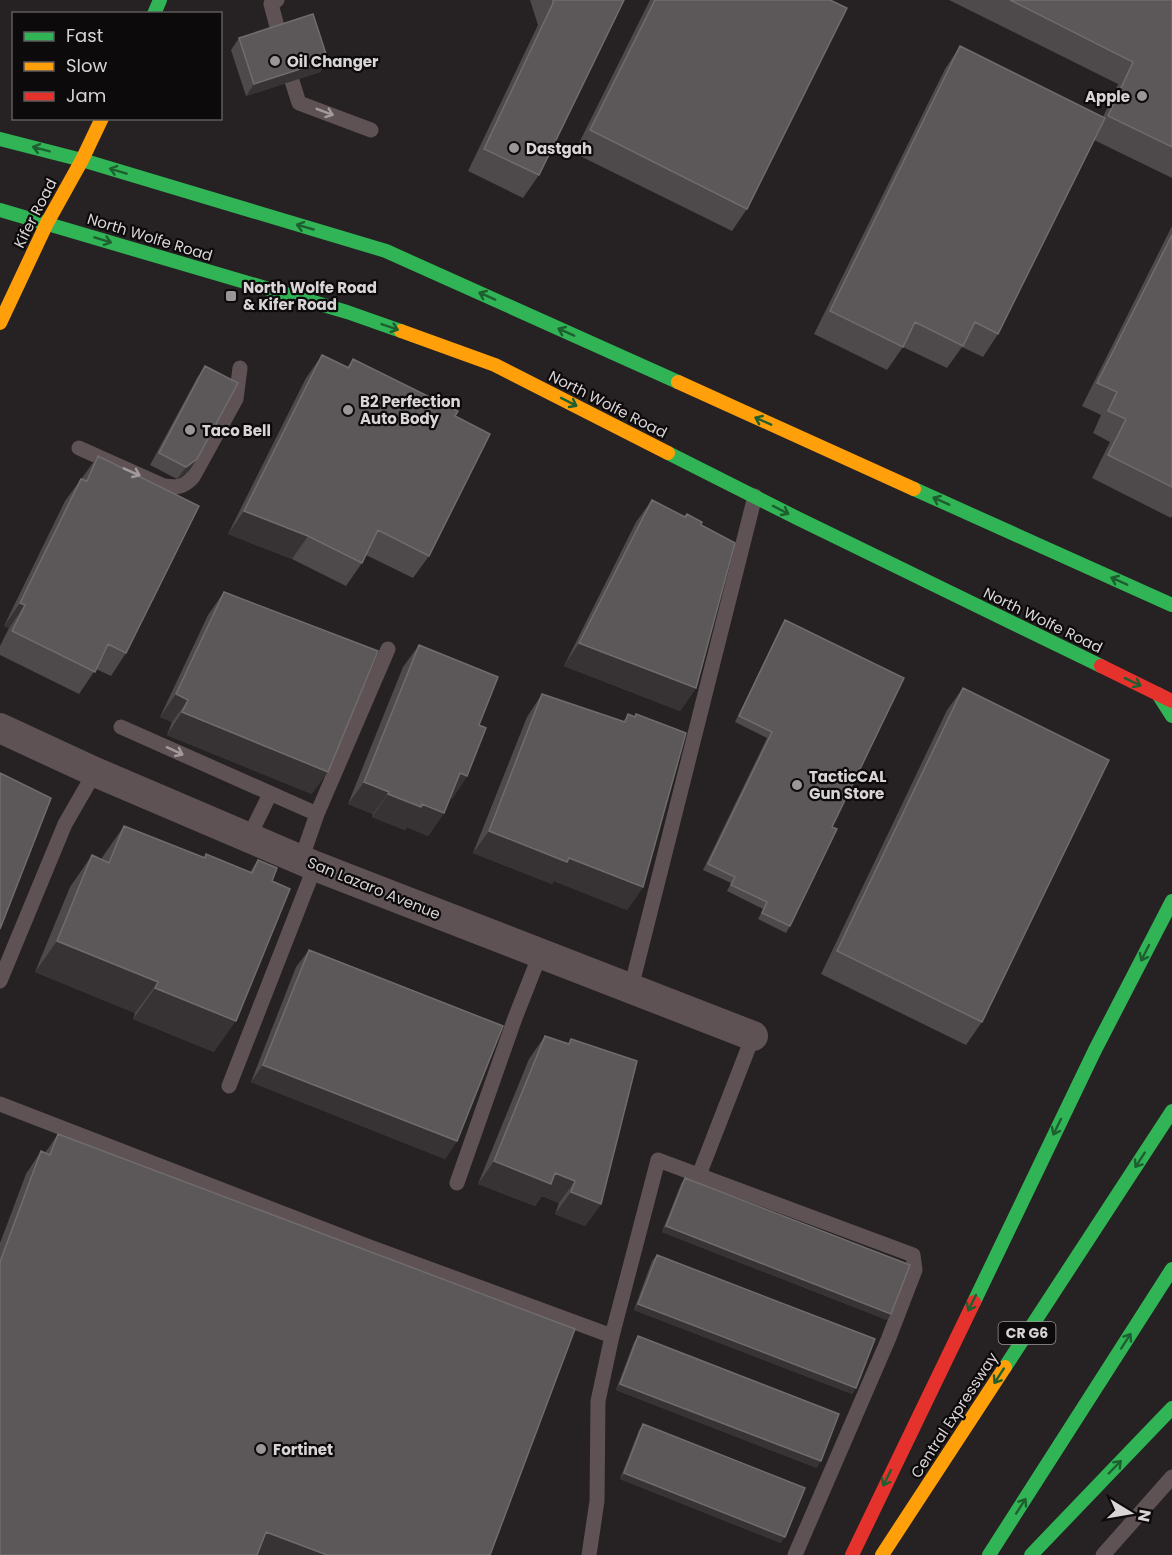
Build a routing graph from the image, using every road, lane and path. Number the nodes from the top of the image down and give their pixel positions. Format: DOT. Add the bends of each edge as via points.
graph roads {
  1 [pos="277,0"];
  2 [pos="279,34"];
  3 [pos="292,81"];
  4 [pos="101,120"];
  5 [pos="371,130"];
  6 [pos="0,139"];
  7 [pos="82,160"];
  8 [pos="0,210"];
  9 [pos="47,223"];
  10 [pos="0,323"];
  11 [pos="240,368"];
  12 [pos="79,448"];
  13 [pos="755,496"];
  14 [pos="1172,605"];
  15 [pos="388,649"];
  16 [pos="1158,694"];
  17 [pos="1172,701"];
  18 [pos="1172,716"];
  19 [pos="122,726"];
  20 [pos="0,728"];
  21 [pos="94,771"];
  22 [pos="270,794"];
  23 [pos="317,814"];
  24 [pos="249,837"];
  25 [pos="308,863"];
  26 [pos="1172,901"];
  27 [pos="541,952"];
  28 [pos="0,981"];
  29 [pos="631,988"];
  30 [pos="753,1036"];
  31 [pos="229,1086"];
  32 [pos="0,1104"];
  33 [pos="1172,1111"];
  34 [pos="699,1175"];
  35 [pos="457,1183"];
  36 [pos="1172,1269"];
  37 [pos="612,1336"];
  38 [pos="1172,1408"];
  39 [pos="1172,1477"];
  40 [pos="589,1555"];
  41 [pos="795,1555"];
  42 [pos="852,1555"];
  43 [pos="882,1555"];
  44 [pos="989,1555"];
  45 [pos="1031,1555"];
  46 [pos="1103,1555"];
  1 -- 2 [label="lane" via="271,4"];
  3 -- 5 [label="lane, one-way" via="299,103"];
  4 -- 7 [label="main road, Kifer Road"];
  7 -- 6 [label="main road, one-way"];
  7 -- 9 [label="main road, Kifer Road"];
  14 -- 7 [label="main road, one-way" via="386,250"];
  8 -- 9 [label="main road, North Wolfe Road"];
  9 -- 10 [label="main road, Kifer Road"];
  9 -- 13 [label="main road, North Wolfe Road, one-way" via="347,312 495,365"];
  12 -- 11 [label="lane, one-way" via="164,486 176,488 186,484 236,399"];
  13 -- 16 [label="main road, North Wolfe Road, one-way"];
  13 -- 29 [label="lane"];
  15 -- 23 [label="lane"];
  16 -- 17 [label="main road, North Wolfe Road"];
  16 -- 18 [label="main road"];
  19 -- 22 [label="lane, one-way"];
  20 -- 21 [label="street, San Lazaro Avenue"];
  21 -- 24 [label="street, San Lazaro Avenue"];
  21 -- 28 [label="lane" via="65,824"];
  22 -- 23 [label="lane"];
  22 -- 24 [label="lane"];
  23 -- 25 [label="lane"];
  24 -- 25 [label="street, San Lazaro Avenue"];
  25 -- 27 [label="street, San Lazaro Avenue"];
  25 -- 31 [label="lane"];
  26 -- 42 [label="main road, one-way" via="1095,1050"];
  27 -- 29 [label="street, San Lazaro Avenue"];
  27 -- 35 [label="lane"];
  29 -- 30 [label="street, San Lazaro Avenue"];
  30 -- 34 [label="lane"];
  32 -- 37 [label="lane"];
  33 -- 43 [label="main road, Central Expressway / CR G6, one-way"];
  34 -- 37 [label="lane" via="658,1160"];
  34 -- 41 [label="lane" via="913,1255 915,1270 888,1340"];
  44 -- 36 [label="main road, one-way"];
  37 -- 40 [label="lane" via="598,1401 597,1501"];
  45 -- 38 [label="main road, one-way"];
  39 -- 46 [label="lane"];
}
